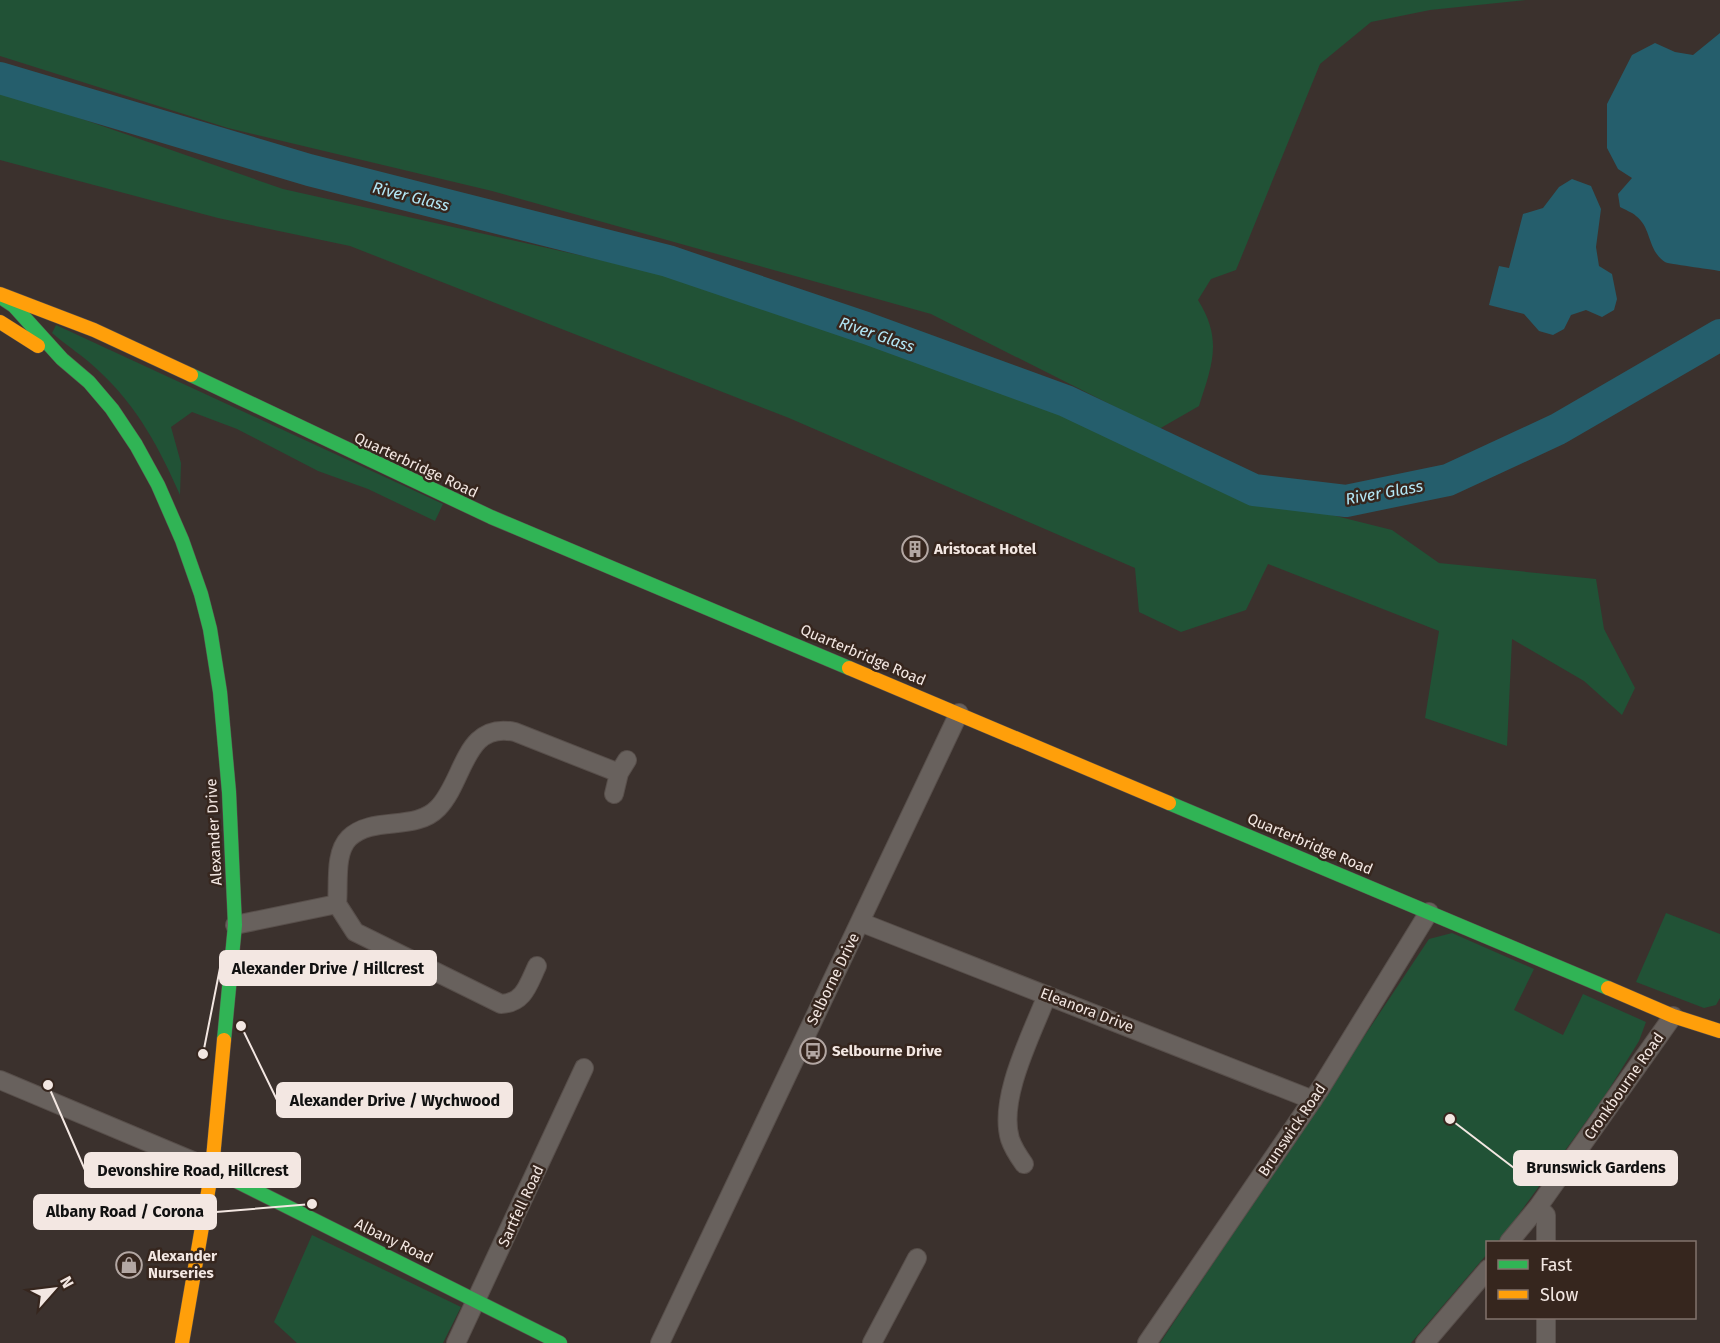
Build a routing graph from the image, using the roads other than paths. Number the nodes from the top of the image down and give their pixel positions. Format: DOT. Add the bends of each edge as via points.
graph roads {
  1 [pos="0,295"];
  2 [pos="0,322"];
  3 [pos="62,359"];
  4 [pos="959,713"];
  5 [pos="614,794"];
  6 [pos="337,904"];
  7 [pos="1429,912"];
  8 [pos="860,922"];
  9 [pos="235,925"];
  10 [pos="537,966"];
  11 [pos="1047,995"];
  12 [pos="1673,1016"];
  13 [pos="1720,1030"];
  14 [pos="584,1068"];
  15 [pos="0,1080"];
  16 [pos="1312,1100"];
  17 [pos="1024,1164"];
  18 [pos="212,1169"];
  19 [pos="1538,1207"];
  20 [pos="1510,1241"];
  21 [pos="1546,1241"];
  22 [pos="917,1258"];
  23 [pos="1486,1271"];
  24 [pos="477,1300"];
  25 [pos="1546,1319"];
  26 [pos="182,1343"];
  27 [pos="456,1343"];
  28 [pos="560,1343"];
  29 [pos="660,1343"];
  30 [pos="872,1343"];
  31 [pos="1147,1343"];
  32 [pos="1425,1343"];
  33 [pos="1546,1343"];
  1 -- 3 [label="main road, Alexander Drive"];
  1 -- 4 [label="main road, Quarterbridge Road" via="59,313 491,517"];
  2 -- 3 [label="main road, Alexander Drive"];
  3 -- 9 [label="main road, Alexander Drive" via="90,382 136,445 158,484 201,594 220,692"];
  4 -- 7 [label="main road, Quarterbridge Road"];
  4 -- 8 [label="street, Selborne Drive"];
  5 -- 6 [label="street" via="623,766 503,729 487,733 478,739 450,793 434,812 416,821 358,831 347,839 340,853"];
  6 -- 9 [label="street"];
  6 -- 10 [label="street" via="355,932 501,1004 513,1003 523,996"];
  7 -- 12 [label="main road, Quarterbridge Road"];
  7 -- 16 [label="street, Brunswick Road"];
  8 -- 11 [label="street, Eleanora Drive"];
  8 -- 29 [label="street, Selborne Drive"];
  9 -- 18 [label="main road, Alexander Drive"];
  11 -- 16 [label="street, Eleanora Drive"];
  11 -- 17 [label="street" via="1014,1080 1010,1102 1011,1141"];
  12 -- 13 [label="main road, Quarterbridge Road"];
  12 -- 19 [label="street, Cronkbourne Road"];
  14 -- 24 [label="street, Sartfell Road"];
  15 -- 18 [label="street"];
  16 -- 31 [label="street, Brunswick Road"];
  18 -- 24 [label="main road, Albany Road"];
  18 -- 26 [label="main road, Alexander Drive"];
  19 -- 20 [label="street, Cronkbourne Road"];
  19 -- 21 [label="street" via="1546,1215"];
  22 -- 30 [label="street"];
  23 -- 32 [label="street"];
  24 -- 27 [label="street, Sartfell Road"];
  24 -- 28 [label="main road, Albany Road"];
  25 -- 33 [label="street"];
}
